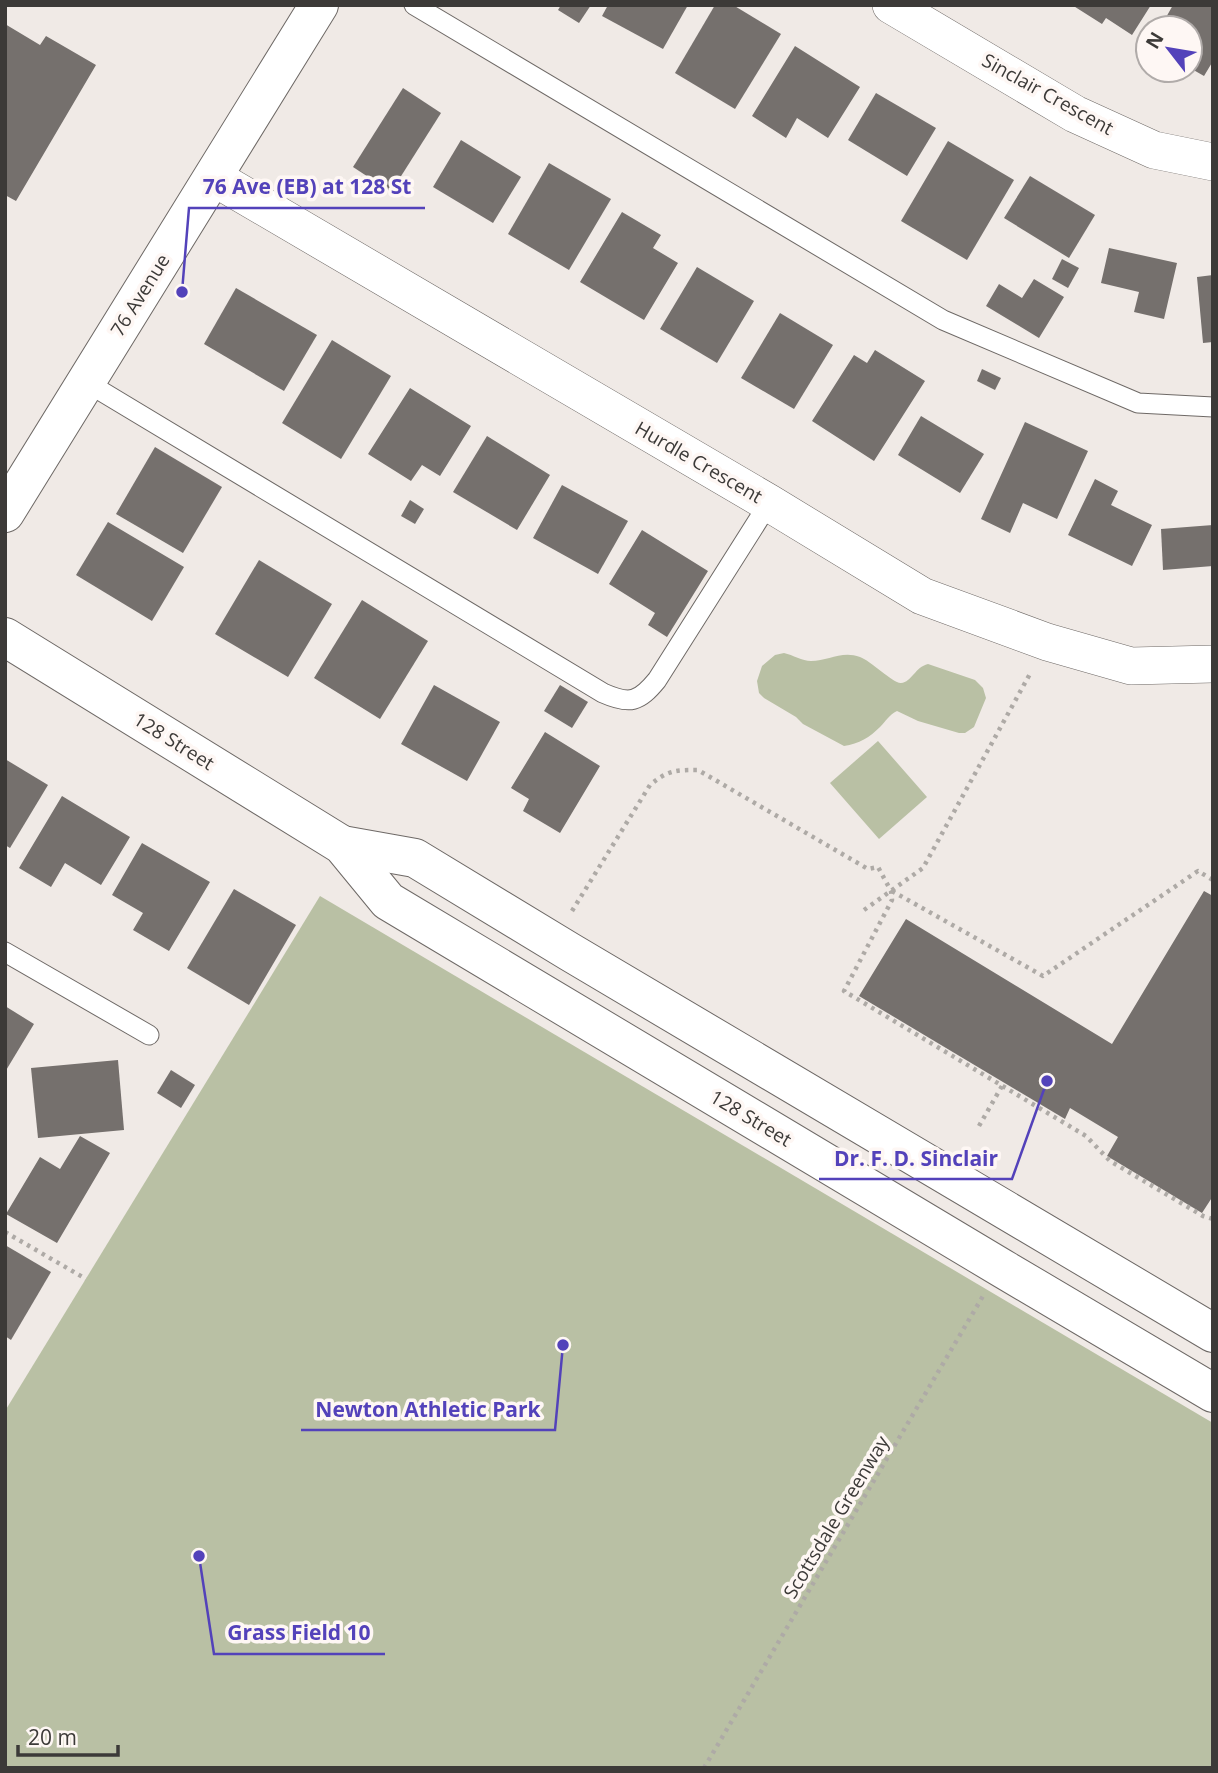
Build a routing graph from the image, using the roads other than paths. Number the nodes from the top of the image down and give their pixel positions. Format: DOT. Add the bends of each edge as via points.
graph roads {
  1 [pos="319,5"];
  2 [pos="414,5"];
  3 [pos="891,5"];
  4 [pos="1213,163"];
  5 [pos="213,177"];
  6 [pos="86,382"];
  7 [pos="1213,407"];
  8 [pos="769,503"];
  9 [pos="5,513"];
  10 [pos="5,637"];
  11 [pos="1213,664"];
  12 [pos="342,845"];
  13 [pos="5,952"];
  14 [pos="149,1035"];
  15 [pos="1213,1334"];
  16 [pos="1213,1393"];
  1 -- 5 [label="main road, 76 Avenue"];
  2 -- 7 [label="lane" via="943,320 1138,403"];
  3 -- 4 [label="street, Sinclair Crescent" via="1075,114 1154,150"];
  5 -- 6 [label="main road, 76 Avenue"];
  5 -- 8 [label="street, Hurdle Crescent"];
  6 -- 8 [label="lane" via="618,699 632,700 645,694 657,680"];
  6 -- 9 [label="main road, 76 Avenue"];
  8 -- 11 [label="street, Hurdle Crescent" via="922,596 1047,642 1131,666"];
  10 -- 12 [label="main road, 128 Street"];
  12 -- 15 [label="main road, 128 Street" via="415,858"];
  12 -- 16 [label="main road, 128 Street" via="388,901"];
  13 -- 14 [label="lane"];
}
